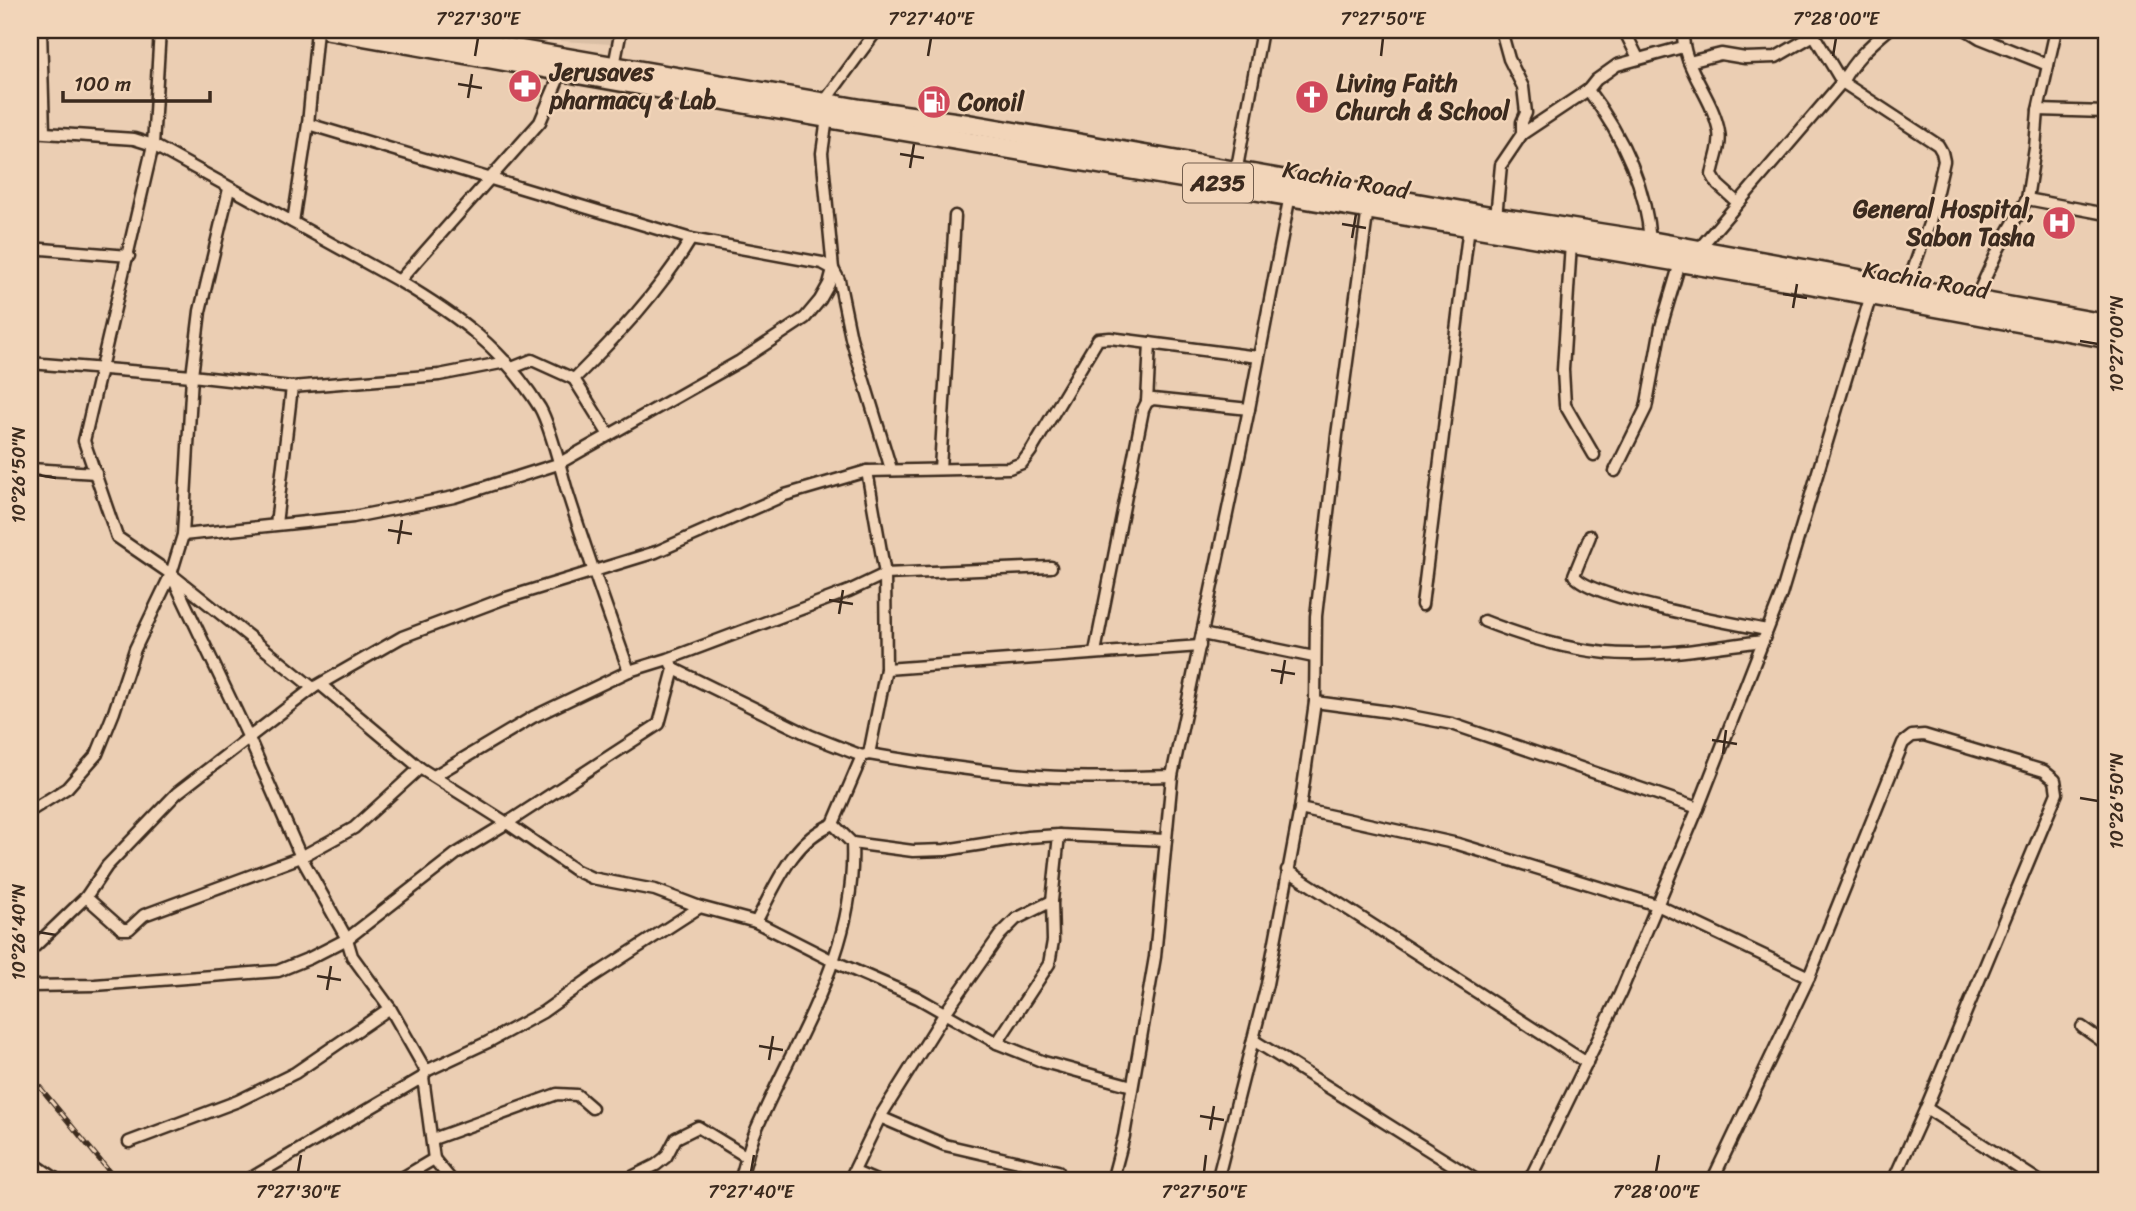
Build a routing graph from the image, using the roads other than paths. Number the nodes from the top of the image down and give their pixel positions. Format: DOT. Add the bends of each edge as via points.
graph roads {
  1 [pos="41,30"];
  2 [pos="160,30"];
  3 [pos="317,30"];
  4 [pos="329,30"];
  5 [pos="406,30"];
  6 [pos="621,30"];
  7 [pos="877,30"];
  8 [pos="1262,30"];
  9 [pos="1501,30"];
  10 [pos="1624,30"];
  11 [pos="1683,30"];
  12 [pos="1888,30"];
  13 [pos="1967,30"];
  14 [pos="2056,30"];
  15 [pos="1813,32"];
  16 [pos="492,37"];
  17 [pos="1683,47"];
  18 [pos="1637,58"];
  19 [pos="1689,62"];
  20 [pos="614,65"];
  21 [pos="2048,65"];
  22 [pos="562,70"];
  23 [pos="1842,82"];
  24 [pos="1588,90"];
  25 [pos="826,110"];
  26 [pos="2038,110"];
  27 [pos="2106,113"];
  28 [pos="860,116"];
  29 [pos="308,124"];
  30 [pos="30,132"];
  31 [pos="44,132"];
  32 [pos="1522,134"];
  33 [pos="153,145"];
  34 [pos="1236,173"];
  35 [pos="489,177"];
  36 [pos="229,189"];
  37 [pos="1290,195"];
  38 [pos="2027,199"];
  39 [pos="1738,203"];
  40 [pos="1368,208"];
  41 [pos="2106,214"];
  42 [pos="955,216"];
  43 [pos="1496,217"];
  44 [pos="293,222"];
  45 [pos="1469,226"];
  46 [pos="691,239"];
  47 [pos="1650,241"];
  48 [pos="1571,243"];
  49 [pos="30,248"];
  50 [pos="1697,251"];
  51 [pos="129,256"];
  52 [pos="1680,263"];
  53 [pos="833,269"];
  54 [pos="399,281"];
  55 [pos="1906,287"];
  56 [pos="1871,295"];
  57 [pos="1975,300"];
  58 [pos="2106,324"];
  59 [pos="2106,338"];
  60 [pos="1150,343"];
  61 [pos="1258,357"];
  62 [pos="30,363"];
  63 [pos="509,365"];
  64 [pos="103,369"];
  65 [pos="192,376"];
  66 [pos="574,379"];
  67 [pos="292,387"];
  68 [pos="1147,402"];
  69 [pos="1249,409"];
  70 [pos="609,435"];
  71 [pos="1594,455"];
  72 [pos="558,464"];
  73 [pos="30,469"];
  74 [pos="891,469"];
  75 [pos="940,469"];
  76 [pos="867,471"];
  77 [pos="1615,471"];
  78 [pos="96,474"];
  79 [pos="276,524"];
  80 [pos="183,535"];
  81 [pos="1590,536"];
  82 [pos="1051,567"];
  83 [pos="592,570"];
  84 [pos="171,574"];
  85 [pos="885,575"];
  86 [pos="1422,605"];
  87 [pos="1484,621"];
  88 [pos="1202,634"];
  89 [pos="1765,635"];
  90 [pos="1200,646"];
  91 [pos="1095,652"];
  92 [pos="1314,656"];
  93 [pos="671,664"];
  94 [pos="886,668"];
  95 [pos="629,671"];
  96 [pos="317,687"];
  97 [pos="1315,702"];
  98 [pos="248,736"];
  99 [pos="866,755"];
  100 [pos="419,768"];
  101 [pos="434,776"];
  102 [pos="1172,776"];
  103 [pos="1698,808"];
  104 [pos="1300,809"];
  105 [pos="30,811"];
  106 [pos="507,823"];
  107 [pos="833,824"];
  108 [pos="1059,835"];
  109 [pos="1165,839"];
  110 [pos="852,844"];
  111 [pos="301,857"];
  112 [pos="1287,870"];
  113 [pos="86,897"];
  114 [pos="1052,901"];
  115 [pos="1657,905"];
  116 [pos="700,907"];
  117 [pos="756,922"];
  118 [pos="346,939"];
  119 [pos="30,951"];
  120 [pos="835,962"];
  121 [pos="1809,977"];
  122 [pos="30,986"];
  123 [pos="390,1007"];
  124 [pos="945,1013"];
  125 [pos="2082,1027"];
  126 [pos="1253,1040"];
  127 [pos="997,1043"];
  128 [pos="2106,1044"];
  129 [pos="1587,1063"];
  130 [pos="425,1074"];
  131 [pos="1132,1086"];
  132 [pos="592,1108"];
  133 [pos="1926,1108"];
  134 [pos="880,1118"];
  135 [pos="433,1139"];
  136 [pos="129,1142"];
  137 [pos="747,1157"];
  138 [pos="434,1159"];
  139 [pos="30,1161"];
  140 [pos="852,1177"];
  141 [pos="1716,1180"];
  142 [pos="59,1181"];
  143 [pos="246,1181"];
  144 [pos="397,1181"];
  145 [pos="452,1181"];
  146 [pos="624,1181"];
  147 [pos="740,1181"];
  148 [pos="876,1181"];
  149 [pos="1057,1181"];
  150 [pos="1112,1181"];
  151 [pos="1217,1181"];
  152 [pos="1478,1181"];
  153 [pos="1529,1181"];
  154 [pos="1893,1181"];
  155 [pos="2039,1181"];
  1 -- 31 [label="street"];
  2 -- 33 [label="street"];
  3 -- 29 [label="street"];
  4 -- 22 [label="highway, Kachia Road / A235"];
  5 -- 16 [label="highway, Kachia Road / A235"];
  6 -- 20 [label="street"];
  7 -- 25 [label="street"];
  8 -- 34 [label="street"];
  9 -- 32 [label="street" via="1523,87 1526,113"];
  10 -- 18 [label="street"];
  11 -- 17 [label="street"];
  12 -- 23 [label="street" via="1852,63"];
  13 -- 21 [label="street"];
  14 -- 21 [label="street"];
  15 -- 19 [label="street" via="1776,57 1721,54"];
  15 -- 23 [label="street"];
  16 -- 20 [label="highway, Kachia Road / A235"];
  17 -- 18 [label="street"];
  17 -- 19 [label="street"];
  18 -- 24 [label="street" via="1606,72"];
  19 -- 39 [label="street" via="1720,136 1712,175"];
  20 -- 25 [label="highway, Kachia Road / A235"];
  21 -- 26 [label="street"];
  22 -- 25 [label="highway, Kachia Road / A235"];
  22 -- 35 [label="street" via="540,122"];
  23 -- 39 [label="street"];
  23 -- 55 [label="street" via="1942,152 1930,221"];
  24 -- 32 [label="street"];
  24 -- 47 [label="street" via="1628,153"];
  25 -- 28 [label="highway, Kachia Road / A235"];
  25 -- 53 [label="street" via="822,153"];
  26 -- 27 [label="street"];
  26 -- 38 [label="street"];
  28 -- 34 [label="highway, Kachia Road / A235" via="968,124"];
  28 -- 37 [label="highway, Kachia Road / A235"];
  29 -- 35 [label="street"];
  29 -- 44 [label="street"];
  30 -- 31 [label="street"];
  31 -- 33 [label="street" via="134,139"];
  32 -- 43 [label="street" via="1501,165"];
  33 -- 36 [label="street"];
  33 -- 51 [label="street"];
  34 -- 43 [label="highway, Kachia Road / A235"];
  35 -- 46 [label="street"];
  35 -- 54 [label="street"];
  36 -- 44 [label="street"];
  36 -- 65 [label="street" via="200,311"];
  37 -- 40 [label="highway, Kachia Road / A235"];
  37 -- 61 [label="street"];
  38 -- 41 [label="street"];
  38 -- 57 [label="street"];
  39 -- 50 [label="street"];
  40 -- 45 [label="highway, Kachia Road / A235"];
  40 -- 92 [label="street" via="1335,448"];
  42 -- 75 [label="street"];
  43 -- 47 [label="highway, Kachia Road / A235"];
  44 -- 54 [label="street"];
  45 -- 48 [label="highway, Kachia Road / A235"];
  45 -- 86 [label="street"];
  46 -- 53 [label="street" via="822,263"];
  46 -- 66 [label="street" via="637,315"];
  47 -- 50 [label="highway, Kachia Road / A235"];
  48 -- 52 [label="highway, Kachia Road / A235"];
  48 -- 71 [label="street" via="1565,405"];
  49 -- 51 [label="street"];
  50 -- 55 [label="highway, Kachia Road / A235"];
  51 -- 64 [label="street"];
  52 -- 56 [label="highway, Kachia Road / A235"];
  52 -- 77 [label="street" via="1661,327 1646,408"];
  53 -- 70 [label="street" via="829,284 805,318 740,361"];
  53 -- 74 [label="street"];
  54 -- 63 [label="street" via="475,331"];
  55 -- 57 [label="highway, Kachia Road / A235"];
  56 -- 59 [label="highway, Kachia Road / A235"];
  56 -- 89 [label="street"];
  57 -- 58 [label="highway, Kachia Road / A235"];
  60 -- 61 [label="street"];
  60 -- 68 [label="street"];
  60 -- 75 [label="street" via="1098,340 1022,463 1009,468"];
  61 -- 69 [label="street"];
  62 -- 64 [label="street"];
  63 -- 66 [label="street" via="532,360"];
  63 -- 67 [label="street"];
  63 -- 72 [label="street" via="541,411"];
  64 -- 65 [label="street"];
  64 -- 78 [label="street" via="84,442"];
  65 -- 67 [label="street"];
  65 -- 80 [label="street"];
  66 -- 70 [label="street"];
  67 -- 79 [label="street"];
  68 -- 69 [label="street"];
  68 -- 91 [label="street"];
  69 -- 88 [label="street"];
  70 -- 72 [label="street"];
  72 -- 79 [label="street" via="454,497 353,517"];
  72 -- 83 [label="street"];
  73 -- 78 [label="street"];
  74 -- 75 [label="street"];
  74 -- 76 [label="street"];
  76 -- 83 [label="street" via="785,495 656,552"];
  76 -- 85 [label="street"];
  78 -- 84 [label="street" via="117,537"];
  79 -- 80 [label="street"];
  80 -- 84 [label="street"];
  81 -- 89 [label="street" via="1576,567 1577,580 1656,607"];
  82 -- 85 [label="street"];
  83 -- 95 [label="street"];
  83 -- 96 [label="street" via="402,637"];
  84 -- 96 [label="street"];
  84 -- 98 [label="street"];
  84 -- 105 [label="street" via="135,649 97,754 68,788"];
  85 -- 93 [label="street"];
  85 -- 94 [label="street"];
  87 -- 89 [label="street" via="1524,637 1579,650 1635,654"];
  88 -- 90 [label="street"];
  88 -- 92 [label="street"];
  89 -- 103 [label="street"];
  90 -- 91 [label="street"];
  90 -- 102 [label="street"];
  91 -- 94 [label="street"];
  92 -- 97 [label="street"];
  93 -- 95 [label="street"];
  93 -- 99 [label="street" via="811,736"];
  93 -- 106 [label="street" via="659,724"];
  94 -- 99 [label="street"];
  95 -- 101 [label="street" via="533,717"];
  96 -- 98 [label="street"];
  96 -- 100 [label="street"];
  97 -- 103 [label="street" via="1451,724"];
  97 -- 104 [label="street"];
  98 -- 111 [label="street"];
  98 -- 113 [label="street" via="177,793 107,866"];
  99 -- 102 [label="street" via="1027,776"];
  99 -- 107 [label="street"];
  100 -- 101 [label="street"];
  100 -- 111 [label="street" via="354,828"];
  101 -- 106 [label="street"];
  102 -- 109 [label="street"];
  103 -- 115 [label="street"];
  104 -- 112 [label="street"];
  104 -- 115 [label="street" via="1458,844"];
  106 -- 116 [label="street" via="575,870"];
  106 -- 118 [label="street" via="456,854"];
  107 -- 110 [label="street"];
  107 -- 117 [label="street" via="821,829 790,859"];
  108 -- 109 [label="street"];
  108 -- 110 [label="street" via="945,850"];
  108 -- 114 [label="street"];
  109 -- 131 [label="street" via="1154,957"];
  110 -- 120 [label="street" via="851,900"];
  111 -- 113 [label="street" via="144,915 129,929 122,929"];
  111 -- 118 [label="street"];
  112 -- 126 [label="street" via="1268,984"];
  112 -- 129 [label="street"];
  113 -- 119 [label="street"];
  114 -- 124 [label="street" via="1016,919 1000,935"];
  114 -- 127 [label="street" via="1049,964"];
  115 -- 121 [label="street"];
  115 -- 129 [label="street"];
  116 -- 117 [label="street"];
  116 -- 130 [label="street" via="543,1012"];
  117 -- 120 [label="street"];
  118 -- 122 [label="street" via="278,971"];
  118 -- 123 [label="street" via="352,956"];
  120 -- 124 [label="street"];
  120 -- 137 [label="street"];
  121 -- 133 [label="street" via="1903,743 1924,735 2044,771 2055,780 2057,793"];
  121 -- 141 [label="street"];
  123 -- 130 [label="street"];
  123 -- 136 [label="street" via="295,1073 238,1101"];
  124 -- 127 [label="street"];
  124 -- 134 [label="street"];
  125 -- 128 [label="street"];
  126 -- 151 [label="street"];
  126 -- 152 [label="street"];
  127 -- 131 [label="street" via="1044,1062"];
  129 -- 153 [label="street"];
  130 -- 135 [label="street"];
  130 -- 143 [label="street"];
  131 -- 150 [label="street"];
  132 -- 135 [label="street" via="577,1095 557,1094"];
  133 -- 154 [label="street"];
  133 -- 155 [label="street"];
  134 -- 140 [label="street"];
  134 -- 149 [label="street" via="945,1145 1059,1171"];
  135 -- 138 [label="street"];
  137 -- 146 [label="street" via="698,1127 676,1138 656,1165"];
  137 -- 147 [label="street"];
  138 -- 144 [label="street"];
  138 -- 145 [label="street"];
  139 -- 142 [label="street"];
  140 -- 148 [label="street"];
}
